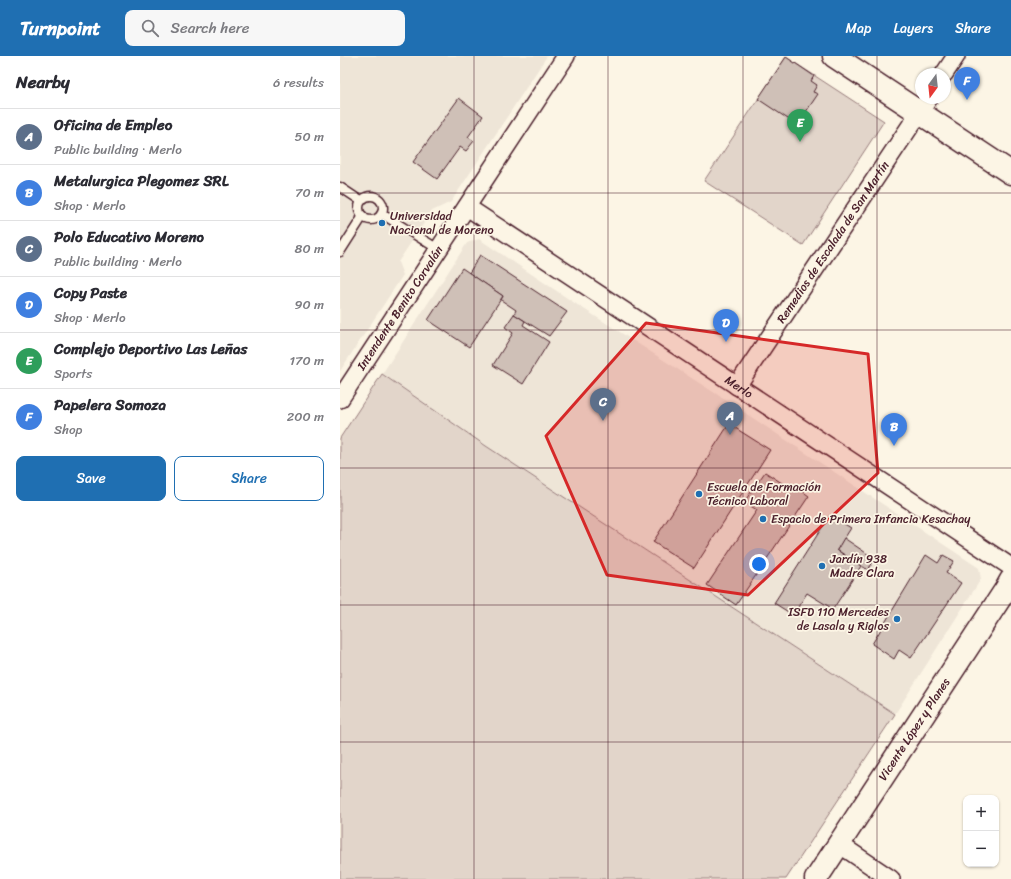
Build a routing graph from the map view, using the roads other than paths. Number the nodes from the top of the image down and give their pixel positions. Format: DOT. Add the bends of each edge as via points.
graph roads {
  1 [pos="566,56"];
  2 [pos="834,56"];
  3 [pos="956,56"];
  4 [pos="948,68"];
  5 [pos="924,105"];
  6 [pos="1011,173"];
  7 [pos="340,187"];
  8 [pos="361,201"];
  9 [pos="467,207"];
  10 [pos="382,214"];
  11 [pos="363,216"];
  12 [pos="438,249"];
  13 [pos="340,252"];
  14 [pos="737,386"];
  15 [pos="340,399"];
  16 [pos="1011,567"];
  17 [pos="1011,580"];
  18 [pos="839,844"];
  19 [pos="816,879"];
  20 [pos="891,879"];
  1 -- 9 [label="street, Intendente Benito Corvalán"];
  2 -- 5 [label="street"];
  3 -- 4 [label="street"];
  5 -- 6 [label="street"];
  5 -- 14 [label="street, Remedios de Escalada de San Martín"];
  7 -- 8 [label="lane"];
  8 -- 10 [label="lane" via="370,196 380,199 384,209"];
  8 -- 11 [label="lane" via="359,206"];
  9 -- 12 [label="street, Intendente Benito Corvalán"];
  9 -- 14 [label="street, Merlo"];
  10 -- 11 [label="lane" via="373,220"];
  10 -- 12 [label="lane"];
  11 -- 13 [label="lane"];
  12 -- 15 [label="street, Intendente Benito Corvalán"];
  14 -- 16 [label="street, Merlo"];
  17 -- 18 [label="street, Vicente López y Planes"];
  18 -- 19 [label="street, Vicente López y Planes"];
  18 -- 20 [label="street"];
}
